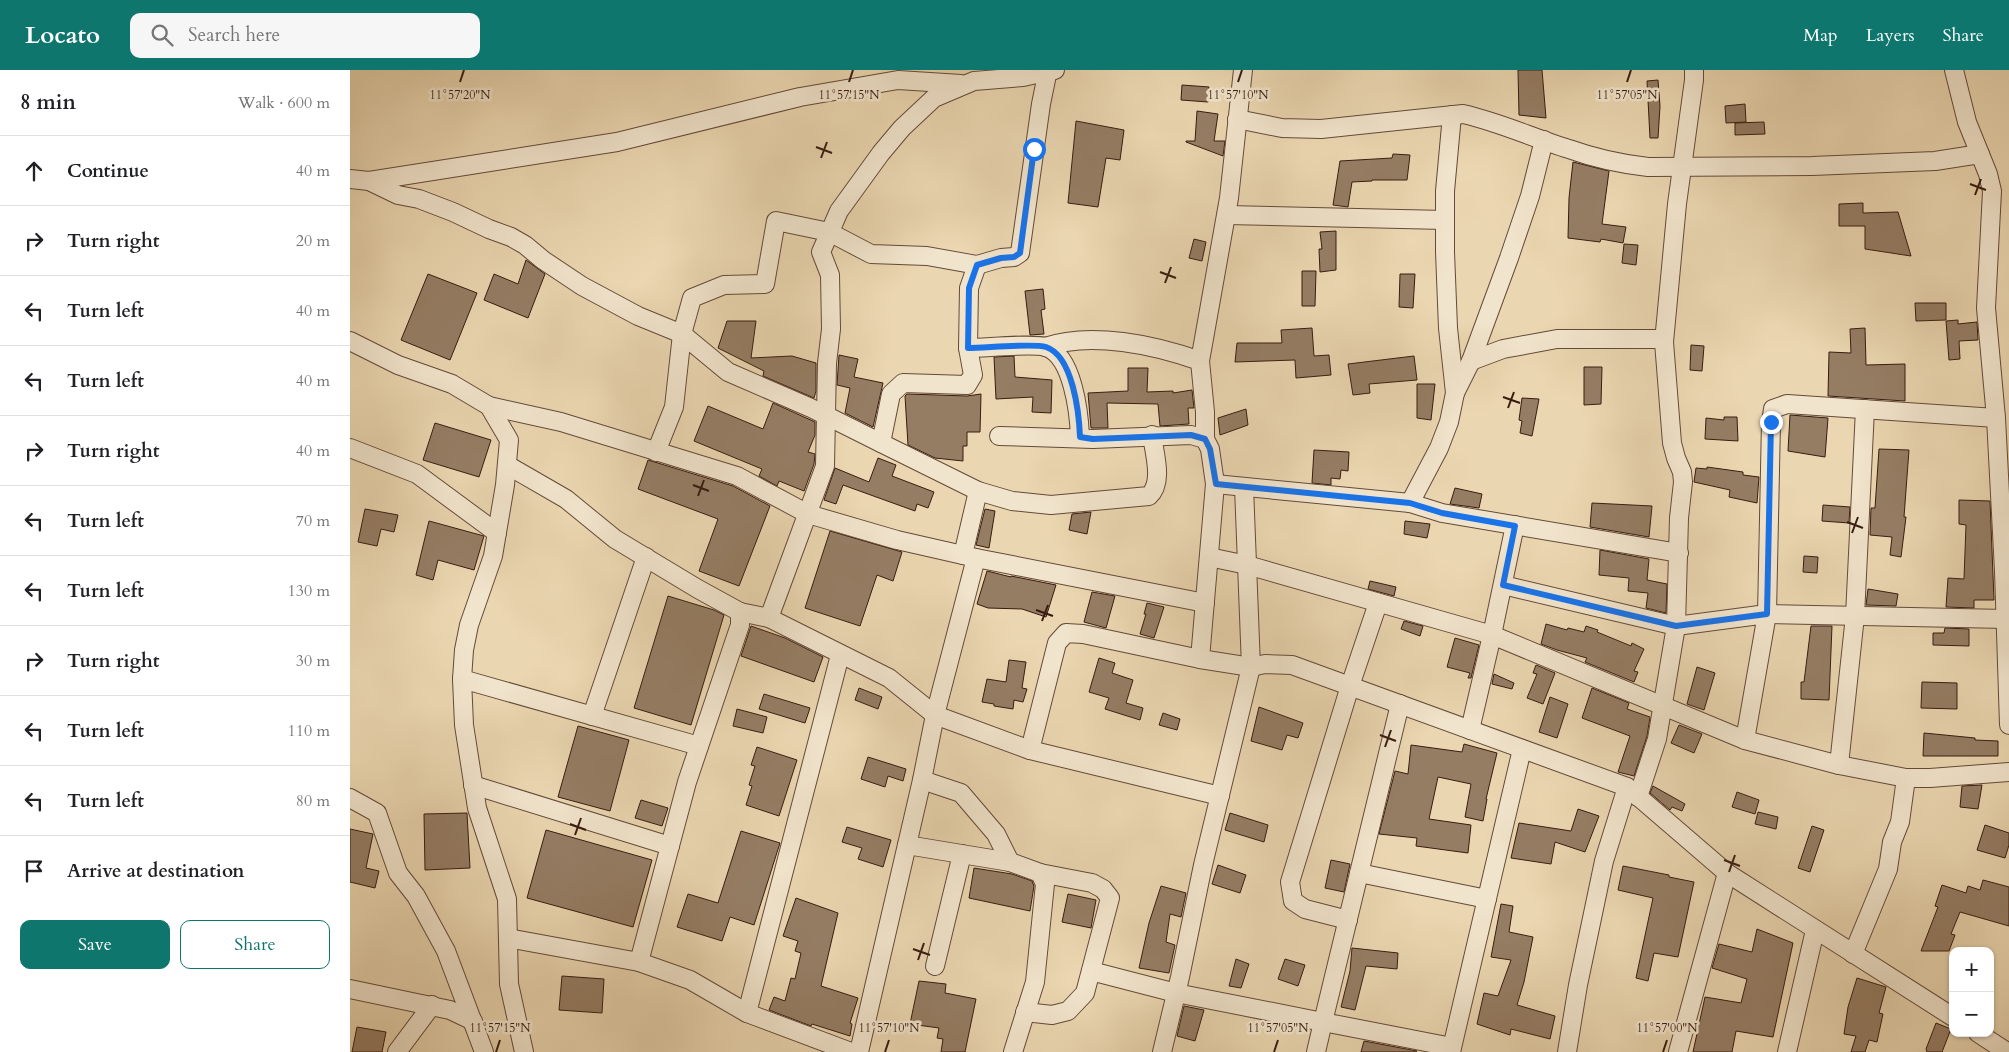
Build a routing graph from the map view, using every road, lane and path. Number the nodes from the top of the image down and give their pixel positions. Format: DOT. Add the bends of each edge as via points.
graph roads {
  1 [pos="1050,70"];
  2 [pos="1243,70"];
  3 [pos="1694,70"];
  4 [pos="1954,70"];
  5 [pos="963,84"];
  6 [pos="1452,114"];
  7 [pos="1237,118"];
  8 [pos="1544,140"];
  9 [pos="1980,154"];
  10 [pos="1682,166"];
  11 [pos="350,179"];
  12 [pos="369,181"];
  13 [pos="1227,215"];
  14 [pos="1445,220"];
  15 [pos="829,232"];
  16 [pos="977,265"];
  17 [pos="682,334"];
  18 [pos="1664,339"];
  19 [pos="350,341"];
  20 [pos="1045,347"];
  21 [pos="968,348"];
  22 [pos="1200,361"];
  23 [pos="1471,361"];
  24 [pos="1455,393"];
  25 [pos="489,406"];
  26 [pos="1865,409"];
  27 [pos="826,415"];
  28 [pos="1996,418"];
  29 [pos="1152,435"];
  30 [pos="999,436"];
  31 [pos="1080,437"];
  32 [pos="1205,439"];
  33 [pos="881,443"];
  34 [pos="350,448"];
  35 [pos="656,452"];
  36 [pos="507,464"];
  37 [pos="1216,484"];
  38 [pos="1244,487"];
  39 [pos="978,491"];
  40 [pos="1410,503"];
  41 [pos="808,514"];
  42 [pos="1515,526"];
  43 [pos="497,533"];
  44 [pos="1680,553"];
  45 [pos="646,557"];
  46 [pos="969,557"];
  47 [pos="1209,557"];
  48 [pos="1247,565"];
  49 [pos="1503,585"];
  50 [pos="1205,602"];
  51 [pos="1378,603"];
  52 [pos="740,612"];
  53 [pos="1767,614"];
  54 [pos="1855,616"];
  55 [pos="769,618"];
  56 [pos="2006,619"];
  57 [pos="1676,626"];
  58 [pos="1492,635"];
  59 [pos="840,655"];
  60 [pos="1200,659"];
  61 [pos="1251,667"];
  62 [pos="462,679"];
  63 [pos="1350,686"];
  64 [pos="1400,704"];
  65 [pos="1663,705"];
  66 [pos="935,715"];
  67 [pos="592,716"];
  68 [pos="2009,725"];
  69 [pos="1470,730"];
  70 [pos="1745,740"];
  71 [pos="699,746"];
  72 [pos="1522,749"];
  73 [pos="1030,750"];
  74 [pos="1839,765"];
  75 [pos="2009,772"];
  76 [pos="1906,778"];
  77 [pos="922,780"];
  78 [pos="473,785"];
  79 [pos="1633,792"];
  80 [pos="1220,796"];
  81 [pos="350,798"];
  82 [pos="907,845"];
  83 [pos="670,846"];
  84 [pos="962,854"];
  85 [pos="1010,862"];
  86 [pos="1040,873"];
  87 [pos="1359,873"];
  88 [pos="1727,873"];
  89 [pos="1487,899"];
  90 [pos="1348,920"];
  91 [pos="1815,930"];
  92 [pos="508,938"];
  93 [pos="1853,954"];
  94 [pos="639,962"];
  95 [pos="934,966"];
  96 [pos="1091,971"];
  97 [pos="350,989"];
  98 [pos="1176,993"];
  99 [pos="432,1005"];
  100 [pos="1025,1012"];
  101 [pos="748,1013"];
  102 [pos="1949,1014"];
  103 [pos="473,1021"];
  104 [pos="1323,1022"];
  105 [pos="1984,1037"];
  106 [pos="1451,1050"];
  107 [pos="397,1052"];
  108 [pos="484,1052"];
  109 [pos="524,1052"];
  110 [pos="852,1052"];
  111 [pos="859,1052"];
  112 [pos="1013,1052"];
  113 [pos="1162,1052"];
  114 [pos="1316,1052"];
  115 [pos="1567,1052"];
  116 [pos="1678,1052"];
  117 [pos="1787,1052"];
  118 [pos="2007,1052"];
  1 -- 5 [label="street" via="1023,77"];
  1 -- 16 [label="street" via="1040,113 1020,253"];
  2 -- 7 [label="street"];
  3 -- 10 [label="street"];
  4 -- 9 [label="street" via="1967,122"];
  5 -- 12 [label="street" via="898,80 800,97 617,142"];
  5 -- 15 [label="street" via="934,98 902,128 839,211"];
  6 -- 7 [label="street" via="1321,129 1282,128"];
  6 -- 8 [label="street" via="1482,118"];
  6 -- 14 [label="street"];
  7 -- 13 [label="street"];
  8 -- 10 [label="street" via="1627,164"];
  8 -- 23 [label="street" via="1530,196"];
  9 -- 10 [label="street" via="1906,163"];
  9 -- 28 [label="street" via="1992,191 1986,308"];
  10 -- 18 [label="street"];
  11 -- 12 [label="street"];
  12 -- 17 [label="street" via="511,237 582,286 638,316"];
  13 -- 14 [label="street"];
  13 -- 22 [label="street"];
  14 -- 24 [label="street" via="1448,328"];
  15 -- 16 [label="street" via="871,254 926,256"];
  15 -- 17 [label="street" via="776,221 765,284 724,285 692,298"];
  15 -- 27 [label="street" via="821,252 830,275 831,330"];
  16 -- 21 [label="street" via="969,288"];
  17 -- 27 [label="street" via="728,372"];
  17 -- 35 [label="street" via="674,407"];
  18 -- 23 [label="street" via="1558,339 1503,350"];
  18 -- 44 [label="street" via="1672,444 1682,477"];
  19 -- 25 [label="street" via="398,365 452,384"];
  20 -- 21 [label="street"];
  20 -- 22 [label="street" via="1059,342 1123,341"];
  20 -- 31 [label="street" via="1058,353 1069,378 1078,408"];
  21 -- 33 [label="street" via="973,375 967,385 903,383 891,394"];
  22 -- 32 [label="street"];
  23 -- 24 [label="street"];
  24 -- 40 [label="street" via="1439,448"];
  25 -- 35 [label="street" via="562,422"];
  25 -- 36 [label="street" via="509,440"];
  26 -- 28 [label="street"];
  26 -- 53 [label="street" via="1787,404 1774,409 1771,422"];
  26 -- 54 [label="street"];
  27 -- 33 [label="street"];
  27 -- 41 [label="street" via="825,466"];
  28 -- 56 [label="street"];
  29 -- 31 [label="street"];
  29 -- 32 [label="street" via="1191,435"];
  29 -- 39 [label="street" via="1157,477 1155,490 1149,496 1051,505 1012,501"];
  30 -- 31 [label="street"];
  32 -- 37 [label="street"];
  33 -- 39 [label="street"];
  34 -- 43 [label="street" via="417,474"];
  35 -- 41 [label="street" via="737,476"];
  36 -- 43 [label="street"];
  36 -- 45 [label="street" via="566,499 615,539"];
  37 -- 38 [label="street"];
  37 -- 47 [label="street"];
  38 -- 40 [label="street"];
  38 -- 48 [label="street"];
  39 -- 46 [label="street"];
  40 -- 42 [label="street" via="1442,513"];
  41 -- 46 [label="street"];
  41 -- 55 [label="street"];
  42 -- 44 [label="street"];
  42 -- 49 [label="street"];
  43 -- 62 [label="street" via="493,556 469,625"];
  44 -- 57 [label="street"];
  45 -- 52 [label="street"];
  45 -- 67 [label="street"];
  46 -- 50 [label="street"];
  46 -- 66 [label="street"];
  47 -- 48 [label="street"];
  47 -- 50 [label="street"];
  48 -- 51 [label="street"];
  48 -- 61 [label="street"];
  49 -- 57 [label="street"];
  49 -- 58 [label="street"];
  50 -- 60 [label="street"];
  51 -- 58 [label="street"];
  51 -- 63 [label="street"];
  52 -- 55 [label="street"];
  52 -- 71 [label="street" via="740,625"];
  53 -- 54 [label="street"];
  53 -- 57 [label="street"];
  53 -- 70 [label="street"];
  54 -- 56 [label="street"];
  54 -- 74 [label="street"];
  55 -- 59 [label="street"];
  56 -- 68 [label="street"];
  57 -- 65 [label="street"];
  58 -- 65 [label="street"];
  58 -- 69 [label="street"];
  59 -- 66 [label="street" via="889,678"];
  59 -- 101 [label="street"];
  60 -- 61 [label="street"];
  60 -- 73 [label="street" via="1066,633 1058,643"];
  61 -- 63 [label="street" via="1292,665"];
  61 -- 80 [label="street"];
  62 -- 67 [label="street"];
  62 -- 78 [label="street" via="464,725"];
  63 -- 64 [label="street"];
  63 -- 90 [label="street" via="1290,882 1293,901 1305,909"];
  64 -- 69 [label="street"];
  64 -- 87 [label="street"];
  65 -- 70 [label="street"];
  65 -- 79 [label="street" via="1657,740"];
  66 -- 73 [label="street"];
  66 -- 77 [label="street"];
  67 -- 71 [label="street"];
  69 -- 72 [label="street"];
  70 -- 74 [label="street"];
  71 -- 83 [label="street"];
  72 -- 79 [label="street"];
  72 -- 89 [label="street"];
  73 -- 80 [label="street"];
  74 -- 76 [label="street"];
  75 -- 76 [label="street"];
  76 -- 93 [label="street" via="1900,822 1892,842 1888,869"];
  77 -- 82 [label="street"];
  77 -- 85 [label="street" via="961,792 996,834"];
  78 -- 83 [label="street"];
  78 -- 92 [label="street" via="477,808 507,899"];
  79 -- 88 [label="street"];
  79 -- 115 [label="street" via="1604,861"];
  80 -- 98 [label="street"];
  81 -- 103 [label="street" via="377,813 398,873 416,896 446,952"];
  82 -- 84 [label="street"];
  82 -- 111 [label="street"];
  83 -- 94 [label="street"];
  84 -- 85 [label="street"];
  84 -- 95 [label="street"];
  85 -- 86 [label="street"];
  86 -- 96 [label="street" via="1092,883 1110,898"];
  86 -- 100 [label="street" via="1045,884 1034,982"];
  87 -- 89 [label="street"];
  87 -- 90 [label="street"];
  88 -- 91 [label="street"];
  88 -- 116 [label="street"];
  89 -- 106 [label="street"];
  90 -- 104 [label="street"];
  91 -- 93 [label="street"];
  91 -- 117 [label="street"];
  92 -- 94 [label="street"];
  92 -- 109 [label="street" via="509,984"];
  93 -- 102 [label="street"];
  94 -- 101 [label="street" via="690,980"];
  96 -- 98 [label="street"];
  96 -- 100 [label="street" via="1085,993 1068,1011 1052,1015"];
  97 -- 99 [label="street"];
  98 -- 104 [label="street"];
  98 -- 113 [label="street"];
  99 -- 103 [label="street"];
  99 -- 107 [label="street"];
  100 -- 112 [label="street"];
  101 -- 110 [label="street"];
  103 -- 108 [label="street"];
  104 -- 106 [label="street"];
  104 -- 114 [label="street"];
  105 -- 118 [label="street"];
}
